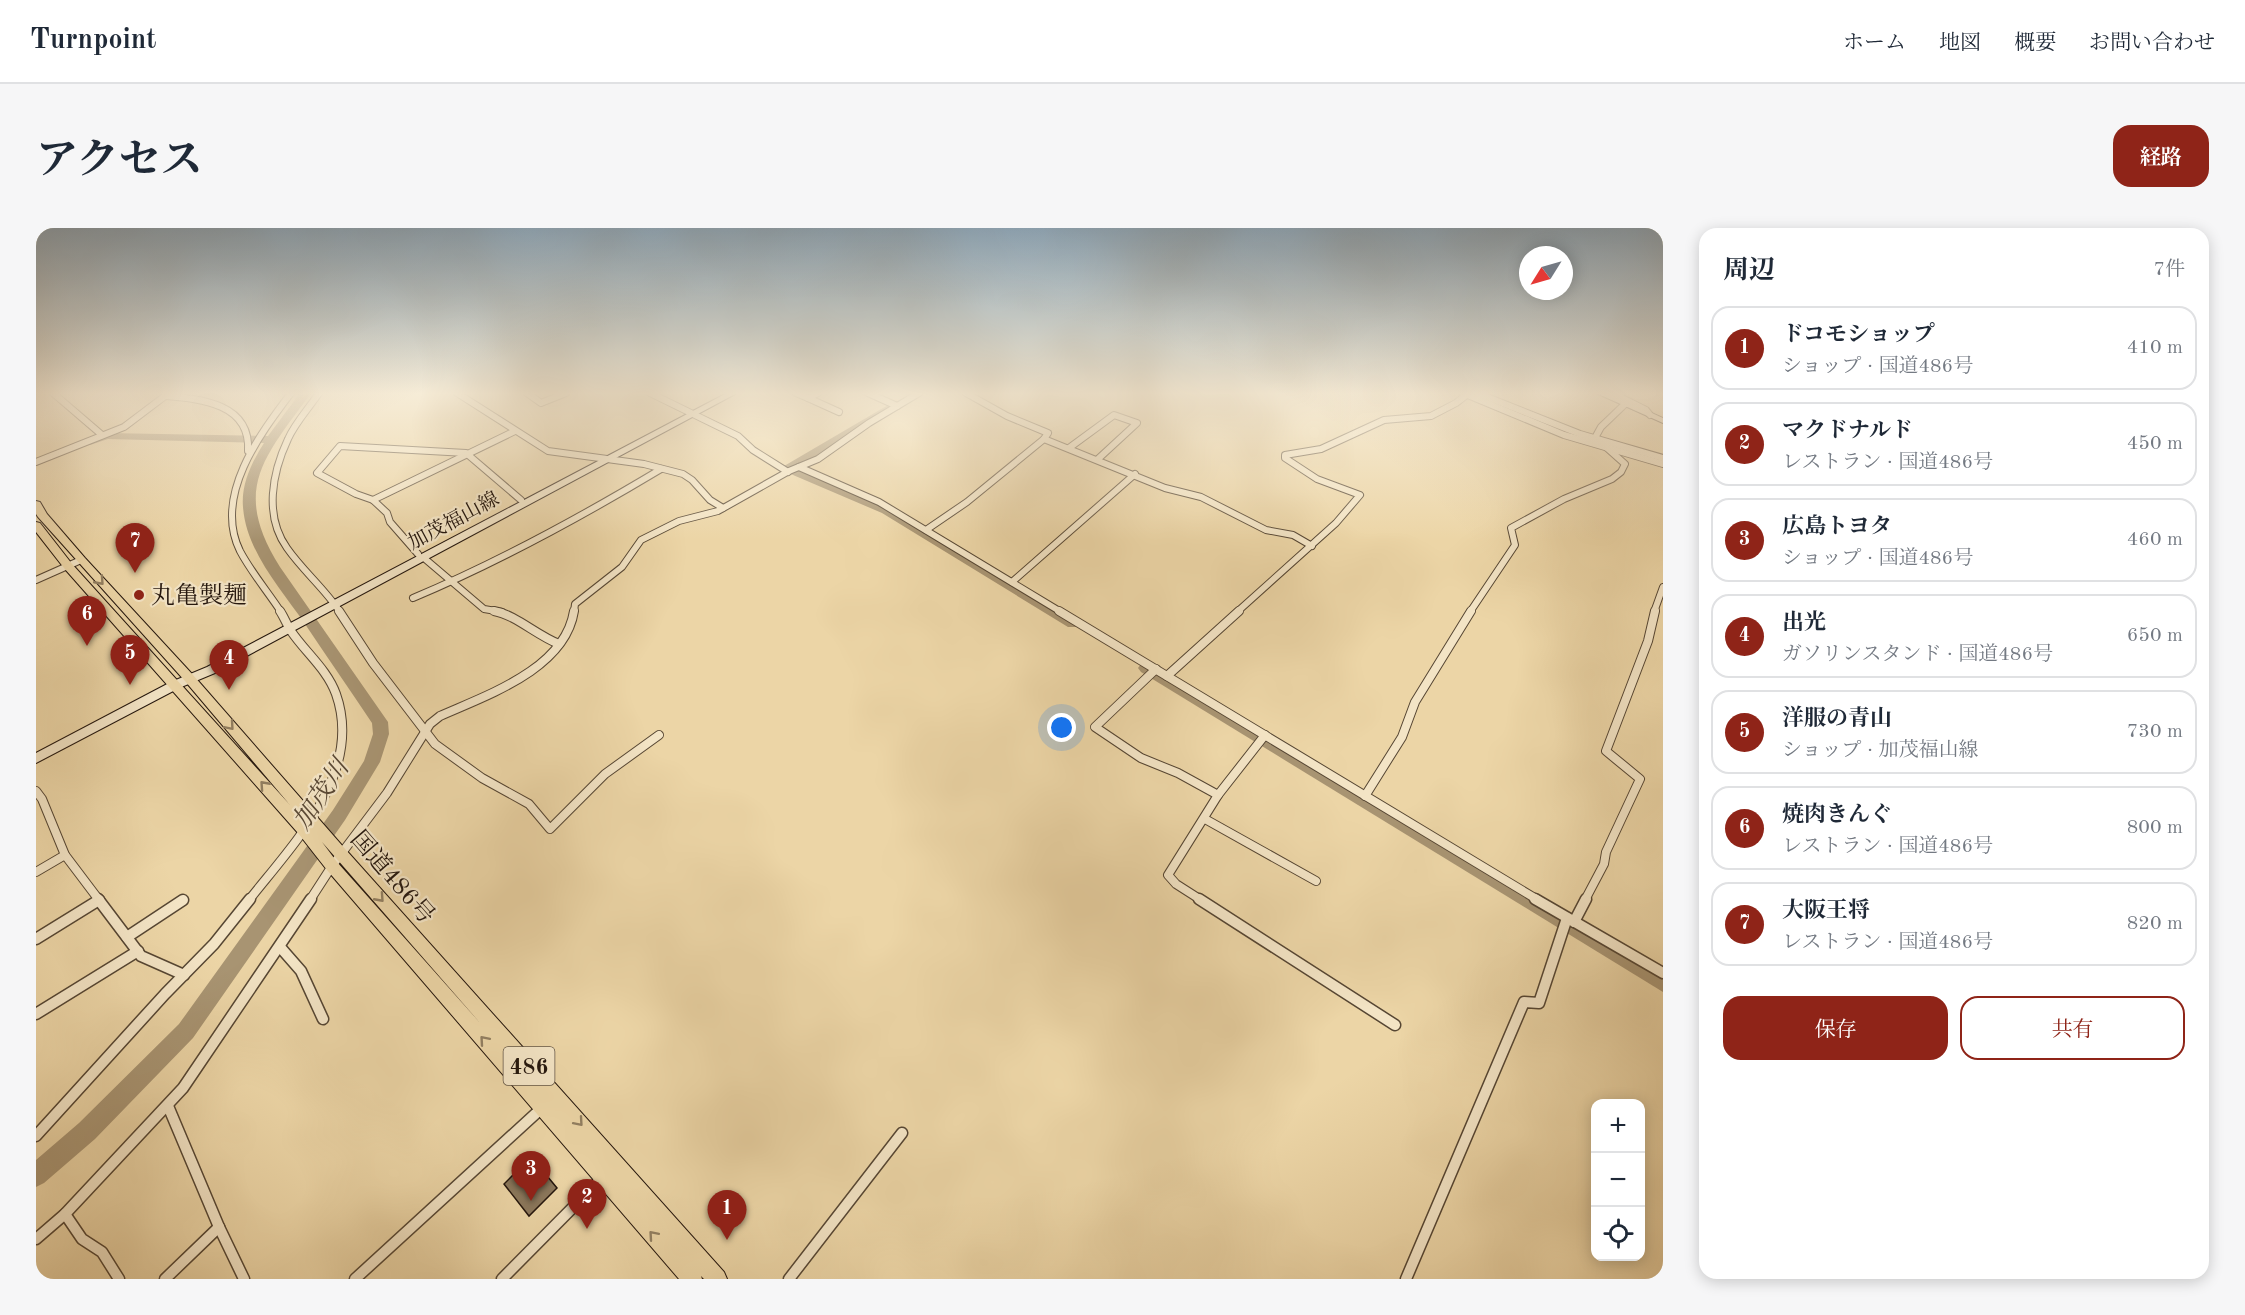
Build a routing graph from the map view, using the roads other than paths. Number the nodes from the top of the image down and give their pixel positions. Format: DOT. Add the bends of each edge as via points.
graph roads {
  1 [pos="85,442"];
  2 [pos="249,442"];
  3 [pos="255,442"];
  4 [pos="287,442"];
  5 [pos="490,442"];
  6 [pos="533,442"];
  7 [pos="635,442"];
  8 [pos="745,442"];
  9 [pos="842,442"];
  10 [pos="1040,442"];
  11 [pos="1052,442"];
  12 [pos="1077,442"];
  13 [pos="1116,442"];
  14 [pos="1333,442"];
  15 [pos="1587,442"];
  16 [pos="1601,442"];
  17 [pos="1606,442"];
  18 [pos="1069,448"];
  19 [pos="1607,448"];
  20 [pos="466,453"];
  21 [pos="248,455"];
  22 [pos="1663,458"];
  23 [pos="603,459"];
  24 [pos="1098,459"];
  25 [pos="36,462"];
  26 [pos="1663,464"];
  27 [pos="662,469"];
  28 [pos="794,469"];
  29 [pos="1135,474"];
  30 [pos="373,500"];
  31 [pos="521,500"];
  32 [pos="36,504"];
  33 [pos="723,508"];
  34 [pos="36,525"];
  35 [pos="927,530"];
  36 [pos="1312,546"];
  37 [pos="421,556"];
  38 [pos="81,560"];
  39 [pos="68,566"];
  40 [pos="36,580"];
  41 [pos="453,582"];
  42 [pos="1012,582"];
  43 [pos="1663,587"];
  44 [pos="413,598"];
  45 [pos="330,604"];
  46 [pos="290,625"];
  47 [pos="559,644"];
  48 [pos="1156,669"];
  49 [pos="1167,676"];
  50 [pos="189,678"];
  51 [pos="174,685"];
  52 [pos="424,732"];
  53 [pos="659,735"];
  54 [pos="1263,739"];
  55 [pos="36,758"];
  56 [pos="36,791"];
  57 [pos="1218,795"];
  58 [pos="1365,796"];
  59 [pos="1205,819"];
  60 [pos="307,824"];
  61 [pos="65,855"];
  62 [pos="337,860"];
  63 [pos="36,872"];
  64 [pos="1316,881"];
  65 [pos="99,900"];
  66 [pos="183,900"];
  67 [pos="1567,922"];
  68 [pos="127,937"];
  69 [pos="36,939"];
  70 [pos="280,947"];
  71 [pos="138,951"];
  72 [pos="1663,973"];
  73 [pos="184,975"];
  74 [pos="36,1014"];
  75 [pos="323,1019"];
  76 [pos="1395,1025"];
  77 [pos="549,1102"];
  78 [pos="168,1106"];
  79 [pos="902,1133"];
  80 [pos="36,1136"];
  81 [pos="610,1171"];
  82 [pos="64,1214"];
  83 [pos="219,1227"];
  84 [pos="36,1239"];
  85 [pos="119,1279"];
  86 [pos="165,1279"];
  87 [pos="244,1279"];
  88 [pos="355,1279"];
  89 [pos="502,1279"];
  90 [pos="692,1279"];
  91 [pos="717,1279"];
  92 [pos="789,1279"];
  93 [pos="1406,1279"];
  1 -- 25 [label="street"];
  2 -- 21 [label="street"];
  3 -- 21 [label="street"];
  4 -- 45 [label="street" via="271,507 276,527 286,547"];
  5 -- 20 [label="street"];
  6 -- 23 [label="street" via="548,451"];
  7 -- 23 [label="main road, 加茂福山線"];
  8 -- 28 [label="street" via="766,460"];
  9 -- 28 [label="street"];
  10 -- 35 [label="street"];
  11 -- 18 [label="street"];
  12 -- 18 [label="street"];
  13 -- 24 [label="street"];
  14 -- 36 [label="street" via="1321,449 1285,455 1317,479 1360,495"];
  15 -- 19 [label="street"];
  16 -- 19 [label="street"];
  17 -- 22 [label="street"];
  18 -- 24 [label="street"];
  19 -- 26 [label="street"];
  19 -- 58 [label="street" via="1624,464 1621,472 1511,528 1515,545 1415,702 1402,737"];
  20 -- 30 [label="street"];
  20 -- 30 [label="street" via="340,446 317,473"];
  20 -- 31 [label="street"];
  21 -- 46 [label="street" via="233,517 240,549"];
  23 -- 27 [label="street"];
  23 -- 31 [label="main road, 加茂福山線"];
  23 -- 37 [label="main road, 加茂福山線"];
  24 -- 29 [label="street"];
  27 -- 33 [label="street" via="692,480"];
  27 -- 41 [label="street"];
  28 -- 33 [label="street"];
  28 -- 35 [label="street" via="879,502"];
  29 -- 36 [label="street" via="1201,498 1266,530 1293,535"];
  29 -- 42 [label="street"];
  30 -- 37 [label="street"];
  31 -- 37 [label="main road, 加茂福山線"];
  32 -- 38 [label="highway, 国道486号 / 486"];
  33 -- 47 [label="street" via="679,521 641,540 622,567 575,604 570,629"];
  34 -- 39 [label="highway, 国道486号 / 486"];
  35 -- 42 [label="street"];
  36 -- 49 [label="street"];
  37 -- 41 [label="street"];
  37 -- 45 [label="main road, 加茂福山線"];
  38 -- 39 [label="street"];
  38 -- 50 [label="highway, 国道486号 / 486, one-way"];
  39 -- 40 [label="street"];
  39 -- 51 [label="highway, 国道486号 / 486"];
  41 -- 44 [label="street"];
  41 -- 47 [label="street" via="484,609 505,613"];
  42 -- 48 [label="street"];
  43 -- 67 [label="street" via="1648,641 1606,751 1640,779 1604,864"];
  45 -- 46 [label="main road, 加茂福山線"];
  45 -- 52 [label="street"];
  46 -- 50 [label="main road, 加茂福山線" via="212,670"];
  46 -- 60 [label="street" via="336,694 343,733 336,772"];
  47 -- 52 [label="street" via="520,678 440,716"];
  48 -- 49 [label="street"];
  48 -- 57 [label="street" via="1095,728 1134,754"];
  49 -- 54 [label="street"];
  50 -- 51 [label="main road, 加茂福山線"];
  50 -- 60 [label="highway, 国道486号 / 486, one-way"];
  51 -- 55 [label="main road, 加茂福山線"];
  60 -- 51 [label="highway, 国道486号 / 486, one-way"];
  52 -- 53 [label="street" via="482,778 529,804 550,829 604,774"];
  52 -- 62 [label="street" via="387,793"];
  54 -- 57 [label="street"];
  54 -- 58 [label="street"];
  56 -- 61 [label="street"];
  57 -- 59 [label="street"];
  58 -- 67 [label="street"];
  59 -- 64 [label="street"];
  59 -- 76 [label="street" via="1168,875 1176,884"];
  60 -- 62 [label="highway, 国道486号 / 486"];
  60 -- 73 [label="street" via="214,944"];
  61 -- 63 [label="street"];
  61 -- 65 [label="street"];
  62 -- 70 [label="street"];
  62 -- 77 [label="highway, 国道486号 / 486"];
  65 -- 68 [label="street"];
  65 -- 69 [label="street"];
  66 -- 68 [label="street"];
  67 -- 72 [label="street"];
  67 -- 93 [label="street" via="1539,1003 1524,1002"];
  68 -- 71 [label="street"];
  70 -- 75 [label="street" via="301,971"];
  70 -- 78 [label="street"];
  71 -- 73 [label="street" via="141,956"];
  71 -- 74 [label="street"];
  73 -- 80 [label="street"];
  77 -- 81 [label="highway, 国道486号 / 486"];
  77 -- 88 [label="street"];
  78 -- 82 [label="street"];
  78 -- 83 [label="street"];
  79 -- 92 [label="street"];
  81 -- 89 [label="street"];
  90 -- 81 [label="highway, 国道486号 / 486, one-way"];
  81 -- 91 [label="highway, 国道486号 / 486"];
  82 -- 84 [label="street"];
  82 -- 85 [label="street" via="82,1239 102,1252"];
  83 -- 86 [label="street"];
  83 -- 87 [label="street"];
}
